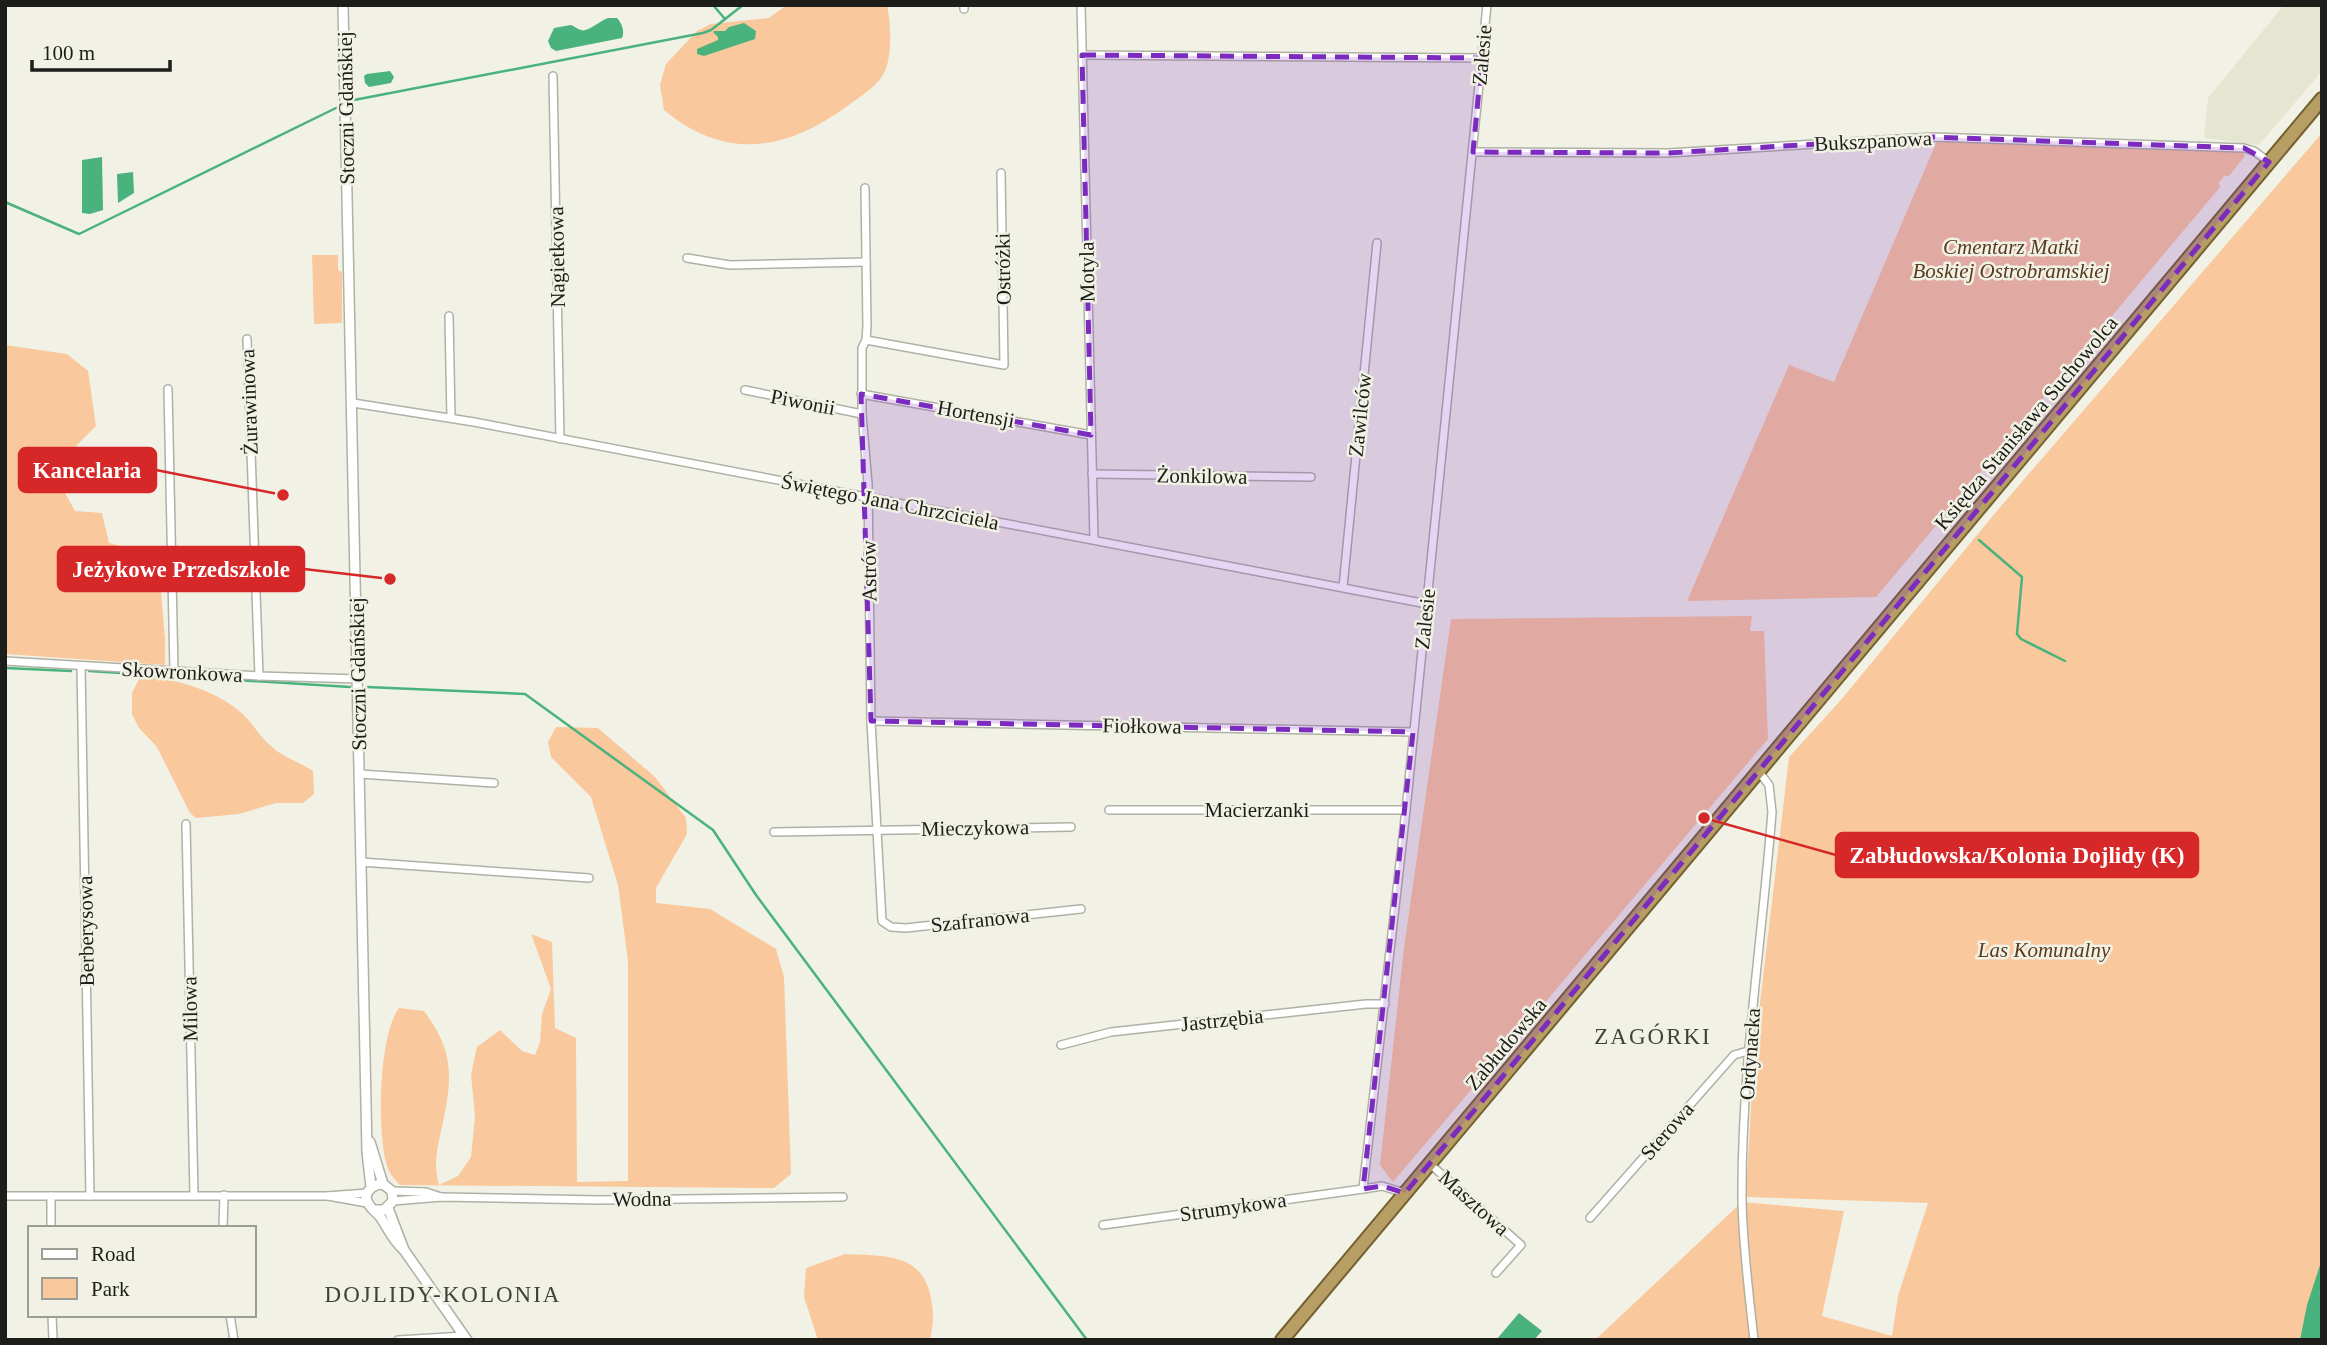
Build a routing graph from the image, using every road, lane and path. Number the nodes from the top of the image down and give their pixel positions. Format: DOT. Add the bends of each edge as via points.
graph roads {
  1 [pos="343,5"];
  2 [pos="1081,5"];
  3 [pos="1487,5"];
  4 [pos="1082,55"];
  5 [pos="1482,58"];
  6 [pos="553,76"];
  7 [pos="2322,99"];
  8 [pos="1473,152"];
  9 [pos="2269,162"];
  10 [pos="1001,173"];
  11 [pos="865,188"];
  12 [pos="1377,243"];
  13 [pos="687,258"];
  14 [pos="866,262"];
  15 [pos="449,316"];
  16 [pos="247,339"];
  17 [pos="866,340"];
  18 [pos="167,389"];
  19 [pos="745,390"];
  20 [pos="861,394"];
  21 [pos="353,403"];
  22 [pos="862,414"];
  23 [pos="451,418"];
  24 [pos="1091,435"];
  25 [pos="560,439"];
  26 [pos="1092,474"];
  27 [pos="1311,477"];
  28 [pos="867,498"];
  29 [pos="1094,539"];
  30 [pos="1343,587"];
  31 [pos="1427,604"];
  32 [pos="5,662"];
  33 [pos="81,666"];
  34 [pos="174,671"];
  35 [pos="259,676"];
  36 [pos="359,679"];
  37 [pos="871,721"];
  38 [pos="1413,732"];
  39 [pos="1759,772"];
  40 [pos="360,774"];
  41 [pos="494,783"];
  42 [pos="1109,810"];
  43 [pos="1406,810"];
  44 [pos="186,824"];
  45 [pos="1071,827"];
  46 [pos="879,830"];
  47 [pos="774,832"];
  48 [pos="361,862"];
  49 [pos="589,878"];
  50 [pos="1081,909"];
  51 [pos="882,920"];
  52 [pos="1385,1004"];
  53 [pos="1061,1045"];
  54 [pos="1748,1051"];
  55 [pos="368,1133"];
  56 [pos="1430,1164"];
  57 [pos="383,1184"];
  58 [pos="1363,1189"];
  59 [pos="1405,1193"];
  60 [pos="369,1194"];
  61 [pos="194,1195"];
  62 [pos="224,1195"];
  63 [pos="5,1196"];
  64 [pos="51,1196"];
  65 [pos="90,1196"];
  66 [pos="843,1197"];
  67 [pos="391,1200"];
  68 [pos="376,1210"];
  69 [pos="1590,1218"];
  70 [pos="1103,1225"];
  71 [pos="51,1226"];
  72 [pos="223,1226"];
  73 [pos="404,1250"];
  74 [pos="1496,1273"];
  75 [pos="52,1317"];
  76 [pos="230,1317"];
  77 [pos="466,1338"];
  78 [pos="52,1340"];
  79 [pos="234,1340"];
  80 [pos="398,1340"];
  81 [pos="1282,1340"];
  82 [pos="1754,1340"];
  1 -- 21 [label="street, Stoczni Gdańskiej"];
  2 -- 4 [label="street, Motyla"];
  3 -- 5 [label="street, Zalesie"];
  4 -- 5 [label="street"];
  4 -- 24 [label="street, Motyla"];
  5 -- 8 [label="street, Zalesie"];
  6 -- 25 [label="street, Nagietkowa"];
  7 -- 9 [label="highway, Księdza Stanisława Suchowolca"];
  8 -- 9 [label="street, Bukszpanowa" via="1668,153 1933,136 2244,148"];
  8 -- 31 [label="street, Zalesie"];
  9 -- 39 [label="highway, Księdza Stanisława Suchowolca"];
  10 -- 17 [label="street, Ostróżki" via="1004,365"];
  11 -- 14 [label="street, Astrów"];
  12 -- 30 [label="street, Zawilców"];
  13 -- 14 [label="street" via="730,265"];
  14 -- 17 [label="street, Astrów"];
  15 -- 23 [label="street"];
  16 -- 35 [label="street, Żurawinowa"];
  17 -- 20 [label="street, Astrów"];
  18 -- 34 [label="street"];
  19 -- 22 [label="street, Piwonii"];
  20 -- 22 [label="street, Astrów"];
  20 -- 24 [label="street, Hortensji"];
  21 -- 23 [label="street, Świętego Jana Chrzciciela"];
  21 -- 36 [label="street, Stoczni Gdańskiej"];
  22 -- 28 [label="street, Astrów"];
  23 -- 25 [label="street, Świętego Jana Chrzciciela"];
  24 -- 26 [label="street, Motyla"];
  25 -- 28 [label="street, Świętego Jana Chrzciciela"];
  26 -- 27 [label="street, Żonkilowa"];
  26 -- 29 [label="street, Motyla"];
  28 -- 29 [label="street, Świętego Jana Chrzciciela"];
  28 -- 37 [label="street, Astrów"];
  29 -- 30 [label="street, Świętego Jana Chrzciciela"];
  30 -- 31 [label="street, Świętego Jana Chrzciciela"];
  31 -- 38 [label="street, Zalesie"];
  32 -- 33 [label="street, Skowronkowa"];
  33 -- 34 [label="street, Skowronkowa"];
  33 -- 65 [label="street, Berberysowa"];
  34 -- 35 [label="street, Skowronkowa"];
  35 -- 36 [label="street, Skowronkowa"];
  36 -- 40 [label="street, Stoczni Gdańskiej"];
  37 -- 38 [label="street, Fiołkowa"];
  37 -- 46 [label="street, Astrów"];
  38 -- 43 [label="street, Zalesie"];
  39 -- 54 [label="street, Ordynacka" via="1769,785 1772,812"];
  39 -- 56 [label="highway, Zabłudowska"];
  40 -- 41 [label="street"];
  40 -- 48 [label="street, Stoczni Gdańskiej"];
  42 -- 43 [label="street, Macierzanki"];
  43 -- 52 [label="street, Zalesie"];
  44 -- 61 [label="street, Milowa"];
  45 -- 46 [label="street, Mieczykowa"];
  46 -- 47 [label="street, Mieczykowa"];
  46 -- 51 [label="street, Astrów"];
  48 -- 49 [label="street"];
  48 -- 55 [label="street, Stoczni Gdańskiej"];
  50 -- 51 [label="street, Szafranowa" via="899,928"];
  52 -- 53 [label="street, Jastrzębia" via="1111,1032"];
  52 -- 58 [label="street, Zalesie"];
  54 -- 69 [label="street, Sterowa" via="1734,1055"];
  54 -- 82 [label="street, Ordynacka" via="1742,1202"];
  55 -- 57 [label="street, Stoczni Gdańskiej"];
  55 -- 60 [label="street, Stoczni Gdańskiej"];
  56 -- 59 [label="highway, Zabłudowska"];
  56 -- 74 [label="street, Masztowa" via="1521,1245"];
  57 -- 60 [label="street"];
  57 -- 67 [label="street"];
  58 -- 59 [label="street" via="1382,1186"];
  58 -- 70 [label="street, Strumykowa"];
  59 -- 81 [label="highway, Zabłudowska"];
  60 -- 62 [label="street"];
  60 -- 68 [label="street"];
  61 -- 62 [label="street"];
  61 -- 65 [label="street"];
  62 -- 72 [label="street"];
  63 -- 64 [label="street"];
  64 -- 65 [label="street"];
  64 -- 71 [label="street"];
  66 -- 67 [label="street, Wodna"];
  67 -- 68 [label="street"];
  67 -- 73 [label="street"];
  68 -- 73 [label="street"];
  73 -- 77 [label="street"];
  75 -- 78 [label="street"];
  76 -- 79 [label="street"];
  77 -- 80 [label="street"];
}
